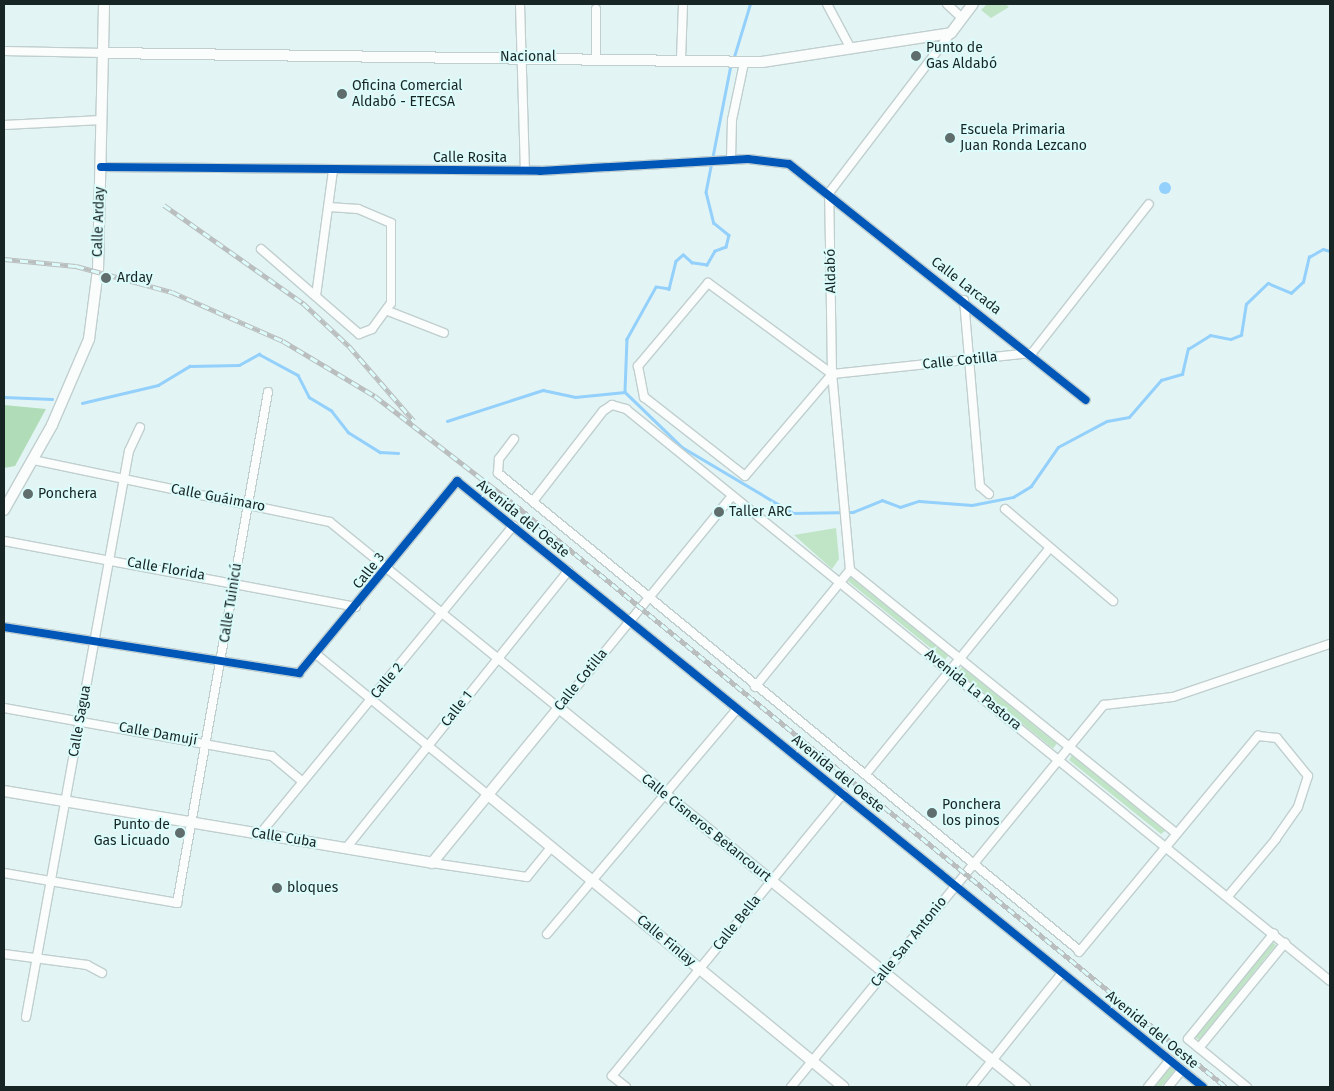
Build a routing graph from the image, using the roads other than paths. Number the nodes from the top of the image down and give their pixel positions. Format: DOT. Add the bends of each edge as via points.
graph roads {
  1 [pos="104,4"];
  2 [pos="520,4"];
  3 [pos="683,4"];
  4 [pos="827,4"];
  5 [pos="947,4"];
  6 [pos="973,4"];
  7 [pos="596,9"];
  8 [pos="962,18"];
  9 [pos="951,33"];
  10 [pos="851,49"];
  11 [pos="4,51"];
  12 [pos="104,53"];
  13 [pos="596,57"];
  14 [pos="520,58"];
  15 [pos="681,59"];
  16 [pos="741,62"];
  17 [pos="102,120"];
  18 [pos="4,124"];
  19 [pos="731,160"];
  20 [pos="101,167"];
  21 [pos="332,170"];
  22 [pos="525,171"];
  23 [pos="830,193"];
  24 [pos="1149,204"];
  25 [pos="328,207"];
  26 [pos="261,249"];
  27 [pos="316,296"];
  28 [pos="964,300"];
  29 [pos="388,311"];
  30 [pos="444,333"];
  31 [pos="1032,353"];
  32 [pos="971,361"];
  33 [pos="832,374"];
  34 [pos="268,392"];
  35 [pos="1086,400"];
  36 [pos="140,428"];
  37 [pos="514,439"];
  38 [pos="33,460"];
  39 [pos="123,481"];
  40 [pos="457,481"];
  41 [pos="989,494"];
  42 [pos="731,497"];
  43 [pos="534,500"];
  44 [pos="247,503"];
  45 [pos="1005,508"];
  46 [pos="4,510"];
  47 [pos="513,526"];
  48 [pos="4,541"];
  49 [pos="1049,548"];
  50 [pos="109,558"];
  51 [pos="387,568"];
  52 [pos="850,570"];
  53 [pos="568,571"];
  54 [pos="234,581"];
  55 [pos="838,582"];
  56 [pos="647,597"];
  57 [pos="1113,601"];
  58 [pos="356,607"];
  59 [pos="443,614"];
  60 [pos="628,621"];
  61 [pos="4,627"];
  62 [pos="94,644"];
  63 [pos="1330,644"];
  64 [pos="317,655"];
  65 [pos="498,658"];
  66 [pos="960,658"];
  67 [pos="222,664"];
  68 [pos="950,671"];
  69 [pos="755,687"];
  70 [pos="372,699"];
  71 [pos="4,708"];
  72 [pos="559,708"];
  73 [pos="737,709"];
  74 [pos="80,720"];
  75 [pos="208,743"];
  76 [pos="428,746"];
  77 [pos="1069,747"];
  78 [pos="1059,759"];
  79 [pos="866,774"];
  80 [pos="304,782"];
  81 [pos="4,791"];
  82 [pos="663,794"];
  83 [pos="842,794"];
  84 [pos="488,795"];
  85 [pos="66,803"];
  86 [pos="194,823"];
  87 [pos="1176,833"];
  88 [pos="260,834"];
  89 [pos="1166,845"];
  90 [pos="551,847"];
  91 [pos="347,848"];
  92 [pos="974,863"];
  93 [pos="432,864"];
  94 [pos="4,873"];
  95 [pos="591,879"];
  96 [pos="52,880"];
  97 [pos="772,880"];
  98 [pos="955,886"];
  99 [pos="1229,895"];
  100 [pos="1274,933"];
  101 [pos="548,934"];
  102 [pos="1285,943"];
  103 [pos="4,954"];
  104 [pos="38,958"];
  105 [pos="699,969"];
  106 [pos="102,973"];
  107 [pos="884,973"];
  108 [pos="1062,973"];
  109 [pos="1330,981"];
  110 [pos="26,1017"];
  111 [pos="1199,1048"];
  112 [pos="992,1060"];
  113 [pos="1170,1060"];
  114 [pos="812,1062"];
  115 [pos="1182,1070"];
  116 [pos="626,1087"];
  117 [pos="791,1087"];
  118 [pos="843,1087"];
  119 [pos="970,1087"];
  120 [pos="1025,1087"];
  121 [pos="1148,1087"];
  122 [pos="1168,1087"];
  123 [pos="1203,1087"];
  124 [pos="1247,1087"];
  1 -- 12 [label="street, Calle Arday"];
  2 -- 14 [label="street"];
  3 -- 15 [label="street"];
  4 -- 10 [label="street"];
  5 -- 8 [label="street"];
  6 -- 8 [label="street"];
  7 -- 13 [label="street"];
  8 -- 9 [label="street"];
  9 -- 10 [label="street, Nacional"];
  9 -- 23 [label="street"];
  10 -- 16 [label="street, Nacional"];
  11 -- 12 [label="street"];
  12 -- 14 [label="street, Nacional"];
  12 -- 17 [label="street, Calle Arday"];
  13 -- 14 [label="street, Nacional"];
  13 -- 15 [label="street, Nacional"];
  14 -- 22 [label="street"];
  15 -- 16 [label="street, Nacional"];
  16 -- 19 [label="street" via="732,120"];
  17 -- 18 [label="street"];
  17 -- 20 [label="street, Calle Arday"];
  19 -- 22 [label="street, Calle Rosita"];
  19 -- 23 [label="street, Calle Rosita" via="789,164"];
  20 -- 21 [label="street, Calle Rosita"];
  20 -- 38 [label="street, Calle Arday" via="98,270 90,339"];
  21 -- 22 [label="street, Calle Rosita"];
  21 -- 25 [label="street"];
  23 -- 28 [label="street, Calle Larcada"];
  23 -- 33 [label="street, Aldabó"];
  24 -- 31 [label="street"];
  25 -- 27 [label="street"];
  25 -- 29 [label="street" via="358,209 391,223"];
  26 -- 27 [label="street"];
  27 -- 29 [label="street" via="359,334 372,329"];
  28 -- 31 [label="street, Calle Larcada"];
  28 -- 32 [label="street"];
  29 -- 30 [label="street"];
  31 -- 32 [label="street, Calle Cotilla"];
  31 -- 35 [label="street, Calle Larcada"];
  32 -- 33 [label="street, Calle Cotilla"];
  32 -- 41 [label="street" via="980,486"];
  33 -- 33 [label="street" via="708,283 638,366 644,397 746,476"];
  33 -- 52 [label="street, Aldabó"];
  34 -- 44 [label="street, Calle Tuinicú"];
  36 -- 39 [label="street, Calle Sagua" via="129,451"];
  37 -- 43 [label="street, Avenida del Oeste" via="499,459 498,473"];
  38 -- 39 [label="street, Calle Guáimaro"];
  38 -- 46 [label="street, Calle Arday"];
  39 -- 44 [label="street, Calle Guáimaro"];
  39 -- 50 [label="street, Calle Sagua"];
  40 -- 47 [label="street, Avenida del Oeste"];
  40 -- 51 [label="street, Calle 3"];
  42 -- 43 [label="street, Avenida La Pastora" via="626,409 612,405"];
  42 -- 55 [label="street, Avenida La Pastora"];
  42 -- 56 [label="street, Calle Cotilla"];
  43 -- 56 [label="street, Avenida del Oeste"];
  44 -- 51 [label="street, Calle Guáimaro" via="330,522"];
  44 -- 54 [label="street, Calle Tuinicú"];
  45 -- 49 [label="street"];
  47 -- 53 [label="street, Avenida del Oeste"];
  47 -- 59 [label="street, Calle 2"];
  48 -- 50 [label="street, Calle Florida"];
  49 -- 57 [label="street"];
  49 -- 66 [label="street"];
  50 -- 54 [label="street, Calle Florida"];
  50 -- 62 [label="street, Calle Sagua"];
  51 -- 58 [label="street, Calle 3"];
  51 -- 59 [label="street, Calle Cisneros Betancourt"];
  52 -- 55 [label="street"];
  52 -- 66 [label="street, Avenida La Pastora"];
  53 -- 60 [label="street, Avenida del Oeste"];
  53 -- 65 [label="street, Calle 1"];
  54 -- 58 [label="street, Calle Florida"];
  54 -- 67 [label="street, Calle Tuinicú"];
  55 -- 68 [label="street, Avenida La Pastora"];
  55 -- 69 [label="street"];
  56 -- 60 [label="street, Calle Cotilla"];
  56 -- 69 [label="street, Avenida del Oeste"];
  58 -- 64 [label="street, Calle 3"];
  59 -- 65 [label="street, Calle Cisneros Betancourt"];
  59 -- 70 [label="street, Calle 2"];
  60 -- 72 [label="street, Calle Cotilla"];
  60 -- 73 [label="street, Avenida del Oeste"];
  61 -- 62 [label="street"];
  62 -- 67 [label="street"];
  62 -- 74 [label="street, Calle Sagua"];
  63 -- 77 [label="street, Calle San Antonio" via="1173,698 1104,705"];
  64 -- 67 [label="street, Calle 3" via="298,673"];
  64 -- 70 [label="street"];
  65 -- 72 [label="street, Calle Cisneros Betancourt"];
  65 -- 76 [label="street, Calle 1"];
  66 -- 68 [label="street"];
  66 -- 77 [label="street, Avenida La Pastora"];
  67 -- 75 [label="street, Calle Tuinicú"];
  68 -- 78 [label="street, Avenida La Pastora"];
  68 -- 79 [label="street"];
  69 -- 79 [label="street, Avenida del Oeste"];
  70 -- 76 [label="street"];
  70 -- 80 [label="street, Calle 2"];
  71 -- 74 [label="street, Calle Damují"];
  72 -- 82 [label="street, Calle Cisneros Betancourt"];
  72 -- 84 [label="street, Calle Cotilla"];
  73 -- 82 [label="street"];
  73 -- 83 [label="street, Avenida del Oeste"];
  74 -- 75 [label="street, Calle Damují"];
  74 -- 85 [label="street, Calle Sagua"];
  75 -- 80 [label="street, Calle Damují" via="272,756"];
  75 -- 86 [label="street, Calle Tuinicú"];
  76 -- 84 [label="street"];
  76 -- 91 [label="street, Calle 1"];
  77 -- 78 [label="street, Calle San Antonio"];
  77 -- 87 [label="street, Avenida La Pastora"];
  78 -- 89 [label="street, Avenida La Pastora"];
  78 -- 92 [label="street, Calle San Antonio"];
  79 -- 92 [label="street, Avenida del Oeste"];
  80 -- 88 [label="street, Calle 2"];
  81 -- 85 [label="street, Calle Cuba"];
  82 -- 95 [label="street"];
  82 -- 97 [label="street, Calle Cisneros Betancourt"];
  83 -- 97 [label="street, Calle Bella"];
  83 -- 98 [label="street, Avenida del Oeste"];
  84 -- 90 [label="street, Calle Finlay"];
  84 -- 93 [label="street, Calle Cotilla"];
  85 -- 86 [label="street, Calle Cuba"];
  85 -- 96 [label="street, Calle Sagua"];
  86 -- 88 [label="street, Calle Cuba"];
  86 -- 96 [label="street, Calle Tuinicú" via="177,903"];
  87 -- 89 [label="street"];
  87 -- 99 [label="street" via="1258,736 1284,744 1308,776 1287,823"];
  88 -- 91 [label="street, Calle Cuba"];
  89 -- 92 [label="street, Avenida del Oeste" via="1080,951"];
  89 -- 99 [label="street, Avenida La Pastora"];
  90 -- 93 [label="street, Calle Cuba" via="527,877"];
  90 -- 95 [label="street, Calle Finlay"];
  91 -- 93 [label="street, Calle Cuba"];
  92 -- 98 [label="street, Calle San Antonio"];
  94 -- 96 [label="street"];
  95 -- 101 [label="street"];
  95 -- 105 [label="street, Calle Finlay"];
  96 -- 104 [label="street, Calle Sagua"];
  97 -- 105 [label="street, Calle Bella"];
  97 -- 107 [label="street, Calle Cisneros Betancourt"];
  98 -- 107 [label="street, Calle San Antonio"];
  98 -- 108 [label="street, Avenida del Oeste"];
  99 -- 100 [label="street, Avenida La Pastora"];
  100 -- 102 [label="street, Avenida La Pastora"];
  100 -- 111 [label="street, Avenida del Oeste" via="1188,1039"];
  102 -- 109 [label="street, Avenida La Pastora"];
  102 -- 111 [label="street"];
  103 -- 104 [label="street"];
  104 -- 106 [label="street" via="87,965"];
  104 -- 110 [label="street, Calle Sagua"];
  105 -- 114 [label="street, Calle Finlay"];
  105 -- 116 [label="street, Calle Bella" via="612,1076"];
  107 -- 112 [label="street, Calle Cisneros Betancourt"];
  107 -- 114 [label="street, Calle San Antonio"];
  108 -- 112 [label="street"];
  108 -- 113 [label="street, Avenida del Oeste"];
  111 -- 124 [label="street, Avenida del Oeste"];
  112 -- 119 [label="street"];
  112 -- 120 [label="street, Calle Cisneros Betancourt"];
  113 -- 115 [label="street, Avenida del Oeste"];
  113 -- 121 [label="street"];
  114 -- 117 [label="street, Calle San Antonio"];
  114 -- 118 [label="street, Calle Finlay"];
  115 -- 122 [label="street"];
  115 -- 123 [label="street, Avenida del Oeste"];
}
